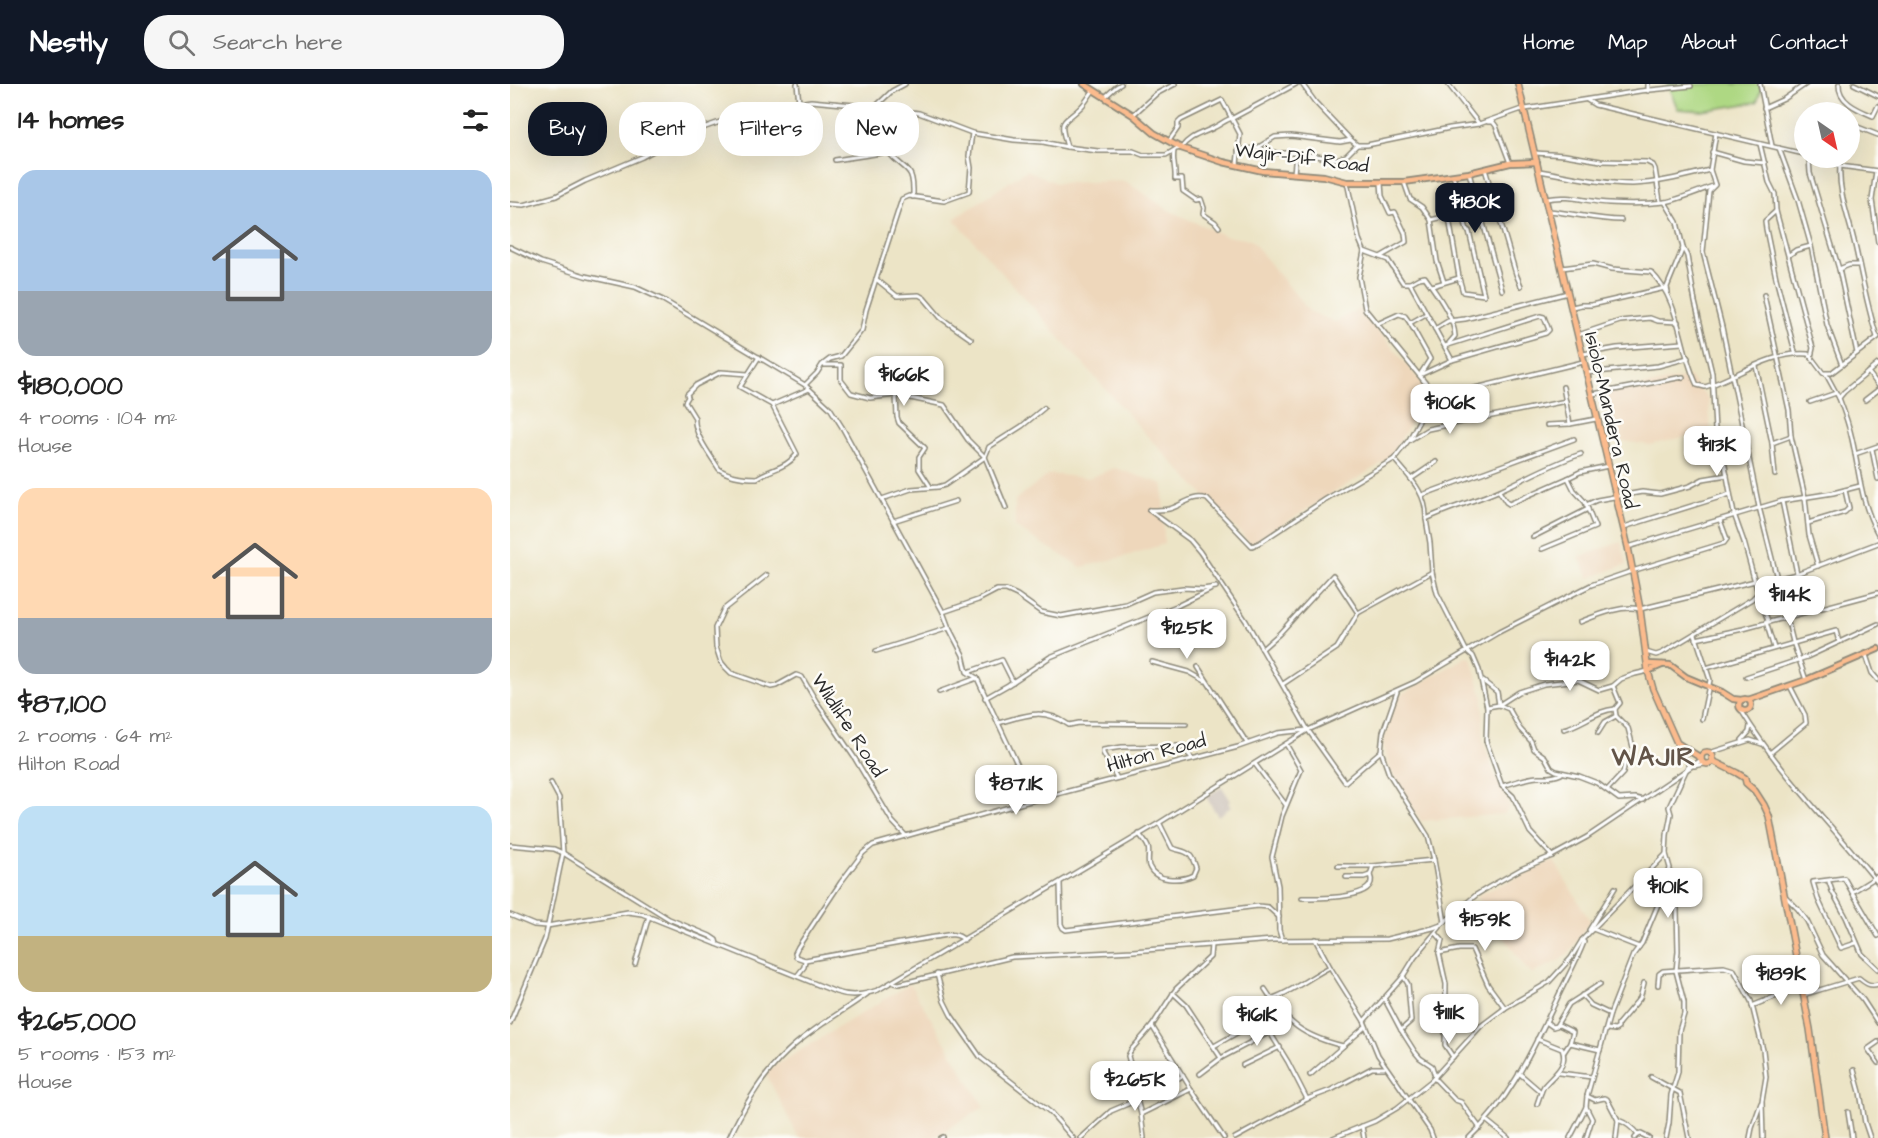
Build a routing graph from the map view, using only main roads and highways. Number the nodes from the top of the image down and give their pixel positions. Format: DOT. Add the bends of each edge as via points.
graph roads {
  1 [pos="1084,84"];
  2 [pos="1518,84"];
  3 [pos="1537,162"];
  4 [pos="1878,649"];
  5 [pos="1648,664"];
  6 [pos="1662,665"];
  7 [pos="1648,671"];
  8 [pos="1759,696"];
  9 [pos="1733,699"];
  10 [pos="1745,700"];
  11 [pos="1740,708"];
  12 [pos="1749,709"];
  13 [pos="1825,1138"];
  1 -- 3 [label="main road, Wajir-Dif Road" via="1168,142 1204,157 1263,171 1381,183"];
  2 -- 3 [label="highway, Isiolo-Mandera Road"];
  3 -- 5 [label="highway, Isiolo-Mandera Road" via="1628,547"];
  4 -- 8 [label="main road"];
  5 -- 6 [label="main road"];
  5 -- 7 [label="highway, Isiolo-Mandera Road"];
  6 -- 7 [label="main road"];
  6 -- 9 [label="main road" via="1670,665"];
  7 -- 13 [label="highway, Isiolo-Mandera Road" via="1658,703 1680,746 1744,778 1767,810 1813,1051"];
  8 -- 10 [label="main road"];
  8 -- 12 [label="main road"];
  9 -- 10 [label="main road"];
  9 -- 11 [label="main road"];
  10 -- 11 [label="main road"];
  10 -- 12 [label="main road" via="1751,703"];
  11 -- 12 [label="main road"];
}
